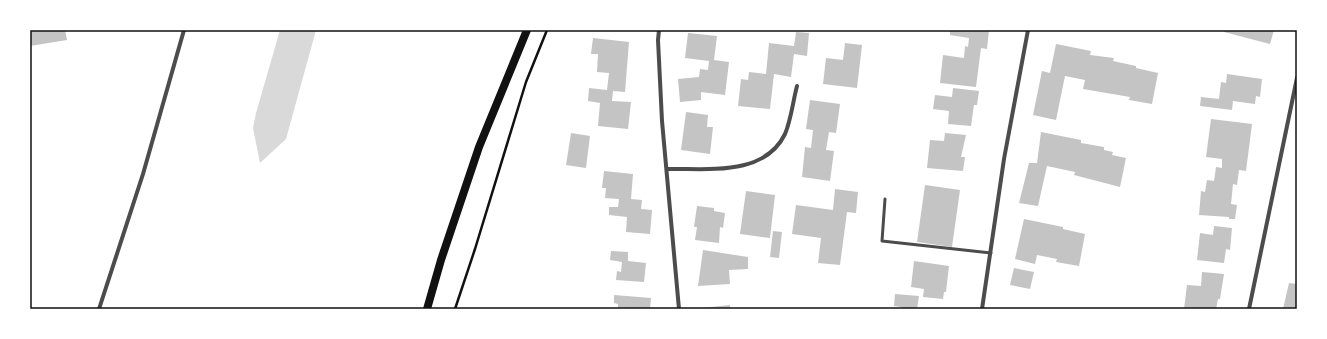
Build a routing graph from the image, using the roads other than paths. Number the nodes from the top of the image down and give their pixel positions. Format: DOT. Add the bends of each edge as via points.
graph roads {
  1 [pos="184,30"];
  2 [pos="527,30"];
  3 [pos="659,30"];
  4 [pos="1028,30"];
  5 [pos="1297,78"];
  6 [pos="797,86"];
  7 [pos="667,169"];
  8 [pos="885,199"];
  9 [pos="990,253"];
  10 [pos="99,309"];
  11 [pos="427,309"];
  12 [pos="679,309"];
  13 [pos="982,309"];
  14 [pos="1249,309"];
  1 -- 10 [label="street" via="143,174"];
  2 -- 11 [label="main road" via="479,147"];
  3 -- 7 [label="street" via="662,121"];
  4 -- 9 [label="street"];
  5 -- 14 [label="street"];
  6 -- 7 [label="street" via="785,133 776,148 757,162 732,168"];
  7 -- 12 [label="street"];
  8 -- 9 [label="lane" via="882,242"];
  9 -- 13 [label="street"];
}
